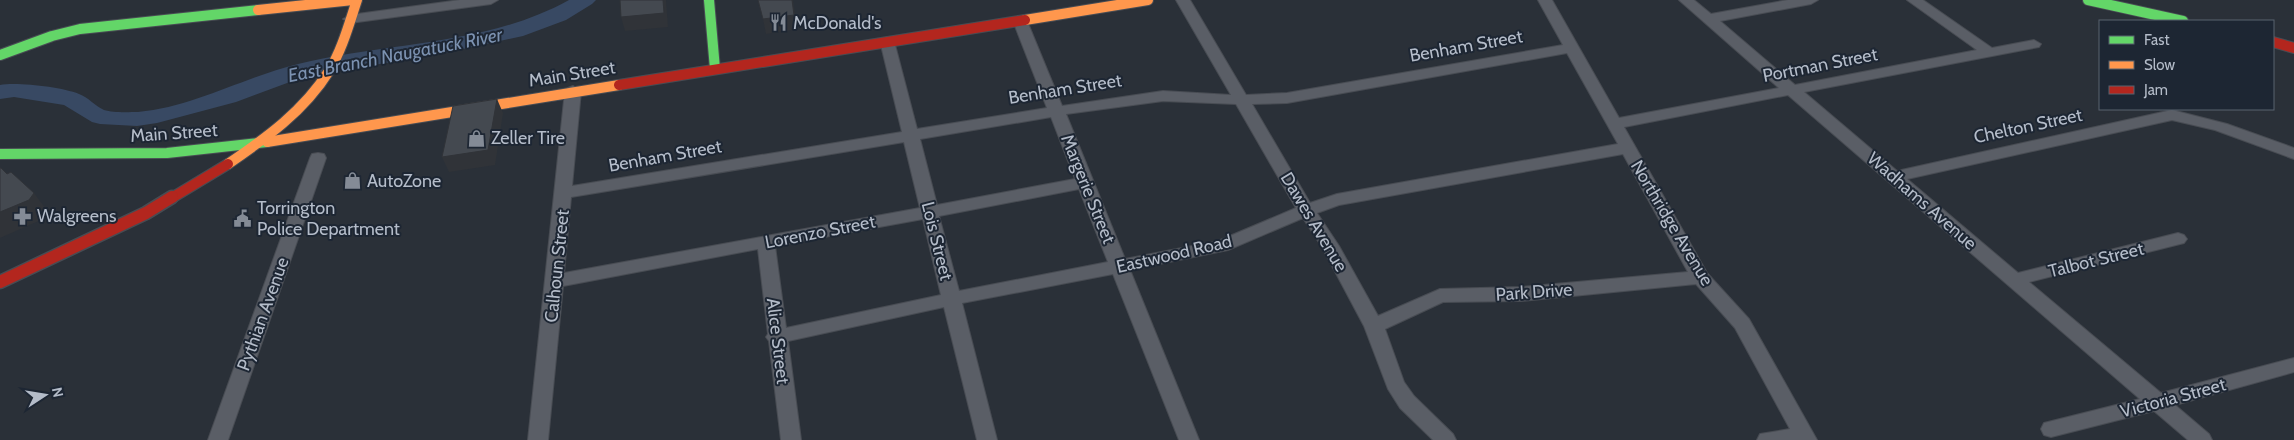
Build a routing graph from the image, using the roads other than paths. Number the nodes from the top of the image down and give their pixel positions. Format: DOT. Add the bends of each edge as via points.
graph roads {
  1 [pos="353,0"];
  2 [pos="357,0"];
  3 [pos="491,0"];
  4 [pos="709,0"];
  5 [pos="1148,0"];
  6 [pos="1183,0"];
  7 [pos="1545,0"];
  8 [pos="1686,0"];
  9 [pos="1811,0"];
  10 [pos="1914,0"];
  11 [pos="2088,0"];
  12 [pos="2149,18"];
  13 [pos="1709,19"];
  14 [pos="350,20"];
  15 [pos="2172,20"];
  16 [pos="1020,21"];
  17 [pos="886,41"];
  18 [pos="2274,42"];
  19 [pos="2034,44"];
  20 [pos="1573,48"];
  21 [pos="2294,48"];
  22 [pos="1990,53"];
  23 [pos="0,55"];
  24 [pos="715,68"];
  25 [pos="573,91"];
  26 [pos="1793,91"];
  27 [pos="1241,100"];
  28 [pos="303,104"];
  29 [pos="1056,110"];
  30 [pos="2171,112"];
  31 [pos="1614,124"];
  32 [pos="328,131"];
  33 [pos="910,135"];
  34 [pos="259,143"];
  35 [pos="1626,148"];
  36 [pos="167,153"];
  37 [pos="0,154"];
  38 [pos="2294,154"];
  39 [pos="318,158"];
  40 [pos="1893,177"];
  41 [pos="1085,183"];
  42 [pos="564,193"];
  43 [pos="1306,210"];
  44 [pos="147,212"];
  45 [pos="930,212"];
  46 [pos="2178,239"];
  47 [pos="766,242"];
  48 [pos="1118,267"];
  49 [pos="1700,277"];
  50 [pos="2014,280"];
  51 [pos="555,281"];
  52 [pos="0,282"];
  53 [pos="950,299"];
  54 [pos="1374,326"];
  55 [pos="776,336"];
  56 [pos="2294,365"];
  57 [pos="2158,402"];
  58 [pos="2051,429"];
  59 [pos="1806,438"];
  60 [pos="218,440"];
  61 [pos="538,440"];
  62 [pos="791,440"];
  63 [pos="987,440"];
  64 [pos="1189,440"];
  65 [pos="1446,440"];
  66 [pos="1767,440"];
  67 [pos="2202,440"];
  1 -- 23 [label="main road" via="80,29"];
  2 -- 14 [label="main road"];
  3 -- 14 [label="street"];
  4 -- 24 [label="main road"];
  5 -- 16 [label="main road, Main Street"];
  6 -- 27 [label="street, Dawes Avenue"];
  7 -- 20 [label="street, Northridge Avenue"];
  8 -- 13 [label="street, Wadhams Avenue"];
  9 -- 13 [label="street"];
  10 -- 22 [label="street"];
  11 -- 12 [label="main road"];
  12 -- 15 [label="main road"];
  13 -- 26 [label="street, Wadhams Avenue"];
  14 -- 28 [label="main road" via="339,54 323,81"];
  16 -- 17 [label="main road, Main Street"];
  16 -- 29 [label="street, Margerie Street"];
  17 -- 24 [label="main road, Main Street"];
  17 -- 33 [label="street, Lois Street"];
  18 -- 21 [label="main road"];
  19 -- 22 [label="street, Portman Street"];
  20 -- 27 [label="street, Benham Street" via="1287,98"];
  20 -- 31 [label="street, Northridge Avenue"];
  22 -- 26 [label="street, Portman Street"];
  24 -- 25 [label="main road, Main Street"];
  25 -- 32 [label="main road, Main Street"];
  25 -- 42 [label="street, Calhoun Street"];
  26 -- 31 [label="street, Portman Street"];
  26 -- 40 [label="street, Wadhams Avenue"];
  27 -- 29 [label="street, Benham Street" via="1164,96"];
  27 -- 43 [label="street, Dawes Avenue"];
  28 -- 32 [label="main road" via="316,126"];
  28 -- 34 [label="main road"];
  29 -- 33 [label="street, Benham Street"];
  29 -- 41 [label="street, Margerie Street"];
  30 -- 38 [label="street"];
  30 -- 40 [label="street, Chelton Street"];
  31 -- 35 [label="street, Northridge Avenue"];
  32 -- 34 [label="main road, Main Street"];
  33 -- 42 [label="street, Benham Street"];
  33 -- 45 [label="street, Lois Street"];
  34 -- 36 [label="main road, Main Street"];
  34 -- 44 [label="main road" via="217,172"];
  35 -- 43 [label="street, Eastwood Road" via="1337,200"];
  35 -- 49 [label="street, Northridge Avenue"];
  36 -- 37 [label="main road, Main Street"];
  36 -- 44 [label="main road" via="184,159 188,168 184,182"];
  39 -- 60 [label="street, Pythian Avenue"];
  40 -- 50 [label="street, Wadhams Avenue"];
  41 -- 45 [label="street, Lorenzo Street"];
  41 -- 48 [label="street, Margerie Street"];
  42 -- 51 [label="street, Calhoun Street"];
  43 -- 48 [label="street, Eastwood Road" via="1222,246"];
  43 -- 54 [label="street, Dawes Avenue"];
  44 -- 52 [label="main road"];
  45 -- 47 [label="street, Lorenzo Street"];
  45 -- 53 [label="street, Lois Street"];
  46 -- 50 [label="street, Talbot Street"];
  47 -- 51 [label="street, Lorenzo Street"];
  47 -- 55 [label="street, Alice Street"];
  48 -- 53 [label="street, Eastwood Road"];
  48 -- 64 [label="street, Margerie Street"];
  49 -- 54 [label="street, Park Drive" via="1520,294 1440,296"];
  49 -- 59 [label="street, Northridge Avenue" via="1742,324"];
  50 -- 57 [label="street, Wadhams Avenue"];
  51 -- 61 [label="street, Calhoun Street"];
  53 -- 55 [label="street, Eastwood Road"];
  53 -- 63 [label="street, Lois Street"];
  54 -- 65 [label="street, Dawes Avenue" via="1395,384 1407,402"];
  55 -- 62 [label="street, Alice Street"];
  56 -- 57 [label="street, Victoria Street"];
  57 -- 58 [label="street, Victoria Street"];
  57 -- 67 [label="street, Wadhams Avenue"];
  59 -- 66 [label="street"];
}
